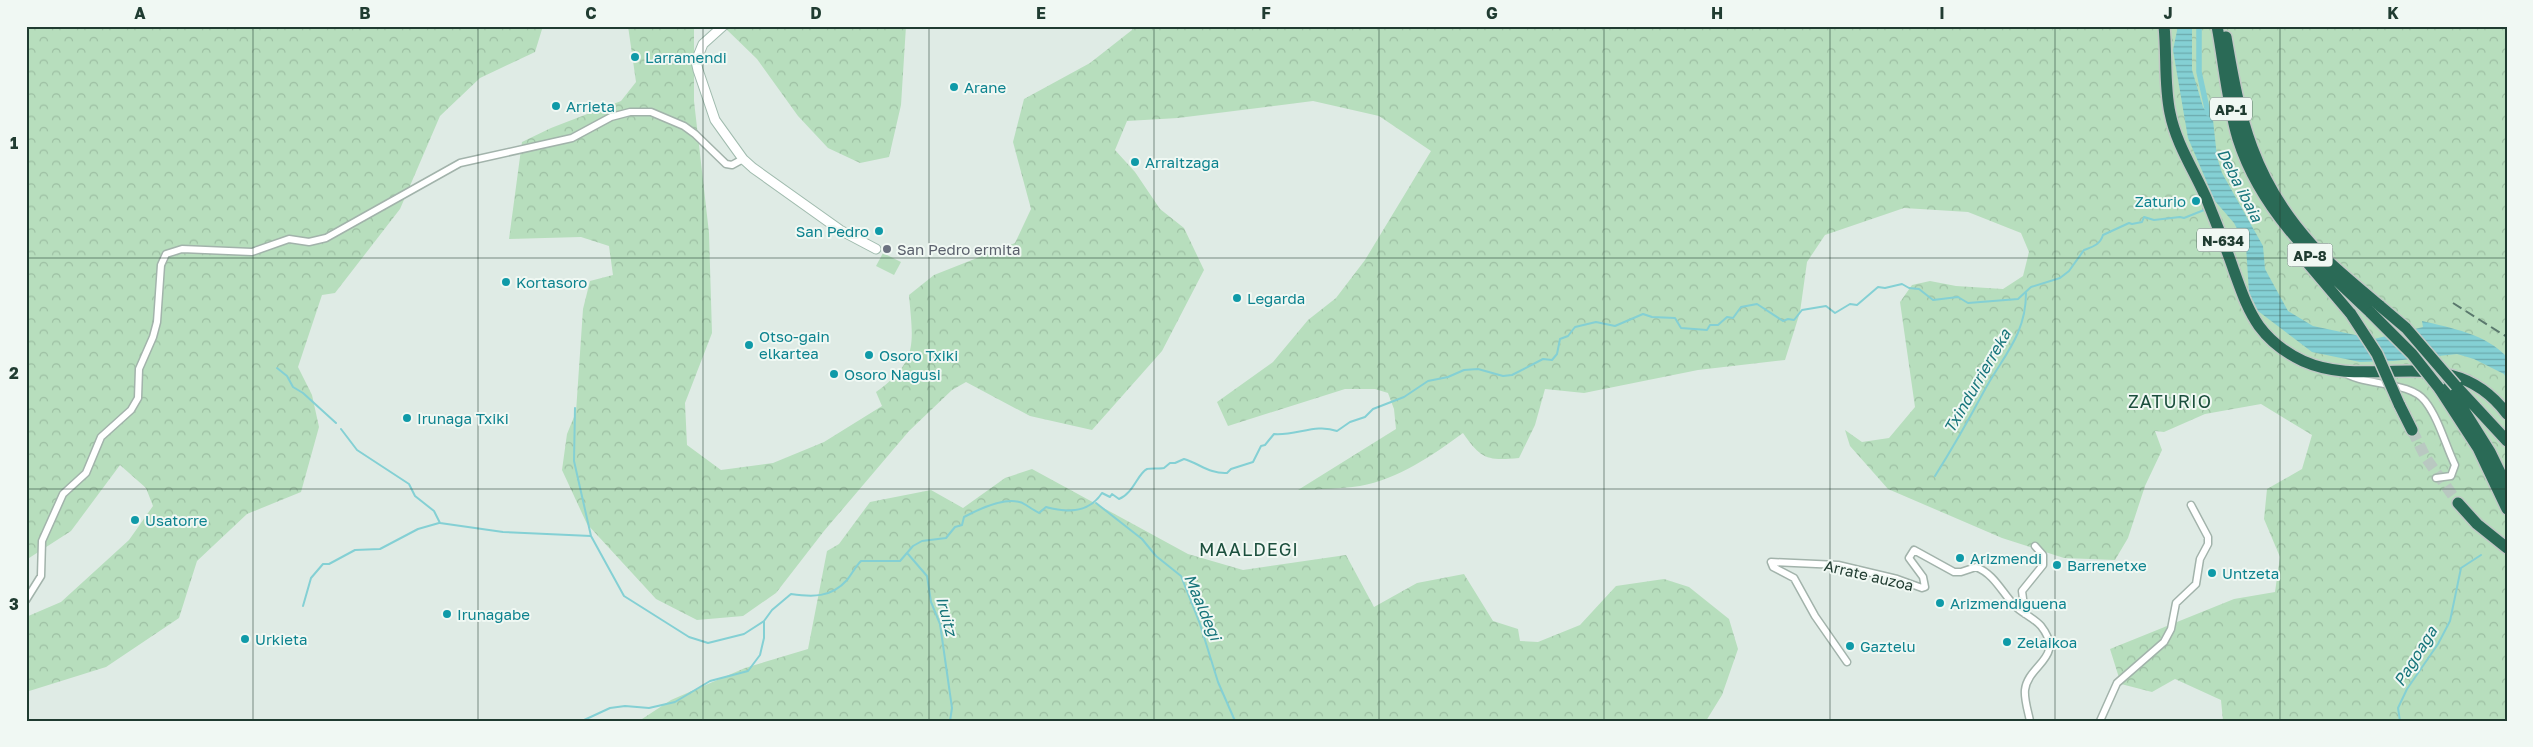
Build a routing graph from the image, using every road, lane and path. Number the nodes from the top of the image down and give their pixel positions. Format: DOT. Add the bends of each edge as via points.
graph roads {
  1 [pos="723,26"];
  2 [pos="2164,26"];
  3 [pos="2217,26"];
  4 [pos="2224,26"];
  5 [pos="743,158"];
  6 [pos="2261,188"];
  7 [pos="876,249"];
  8 [pos="2376,309"];
  9 [pos="2341,370"];
  10 [pos="2448,387"];
  11 [pos="2507,414"];
  12 [pos="2412,430"];
  13 [pos="2507,440"];
  14 [pos="2436,478"];
  15 [pos="2507,487"];
  16 [pos="2458,504"];
  17 [pos="2191,505"];
  18 [pos="2507,509"];
  19 [pos="2034,546"];
  20 [pos="2507,548"];
  21 [pos="26,600"];
  22 [pos="2025,614"];
  23 [pos="1847,662"];
  24 [pos="2030,721"];
  25 [pos="2100,721"];
  1 -- 5 [label="street" via="703,44 696,61 715,120"];
  2 -- 9 [label="highway, N-634" via="2170,113 2250,313 2259,327 2287,352 2304,361"];
  3 -- 6 [label="highway, AP-1" via="2238,139"];
  4 -- 8 [label="highway, AP-1" via="2246,134 2267,184 2313,246"];
  5 -- 7 [label="street" via="840,230"];
  5 -- 21 [label="street" via="732,165 726,164 684,126 650,112 630,112 611,117 572,138 460,163 326,238 309,242 289,239 252,252 182,249 166,254 161,265 154,337 139,369 138,398 101,437 86,473 63,494 42,541 41,576"];
  6 -- 8 [label="highway, AP-8" via="2299,243"];
  6 -- 12 [label="highway, AP-1, bridge" via="2273,216 2351,314 2377,354"];
  8 -- 10 [label="highway, AP-8, bridge" via="2412,354"];
  8 -- 10 [label="highway, AP-1, bridge" via="2406,328"];
  9 -- 11 [label="highway, N-634" via="2418,370 2453,374 2481,388"];
  9 -- 14 [label="street" via="2350,377 2404,389 2424,399 2455,464 2452,476"];
  10 -- 13 [label="highway, AP-1"];
  10 -- 15 [label="highway, AP-8" via="2490,452"];
  10 -- 18 [label="highway, AP-8"];
  16 -- 20 [label="highway"];
  17 -- 25 [label="street" via="2208,537 2196,584 2176,603 2171,628 2164,642 2117,683"];
  19 -- 22 [label="street" via="2043,555 2043,565 2022,591"];
  22 -- 23 [label="street, Arrate auzoa" via="1985,570 1976,567 1954,572 1914,550 1909,558 1923,577 1925,587 1922,588 1838,565 1770,562 1794,578 1815,616"];
  22 -- 24 [label="street" via="2042,627 2050,647 2047,657 2029,678 2025,690"];
}
